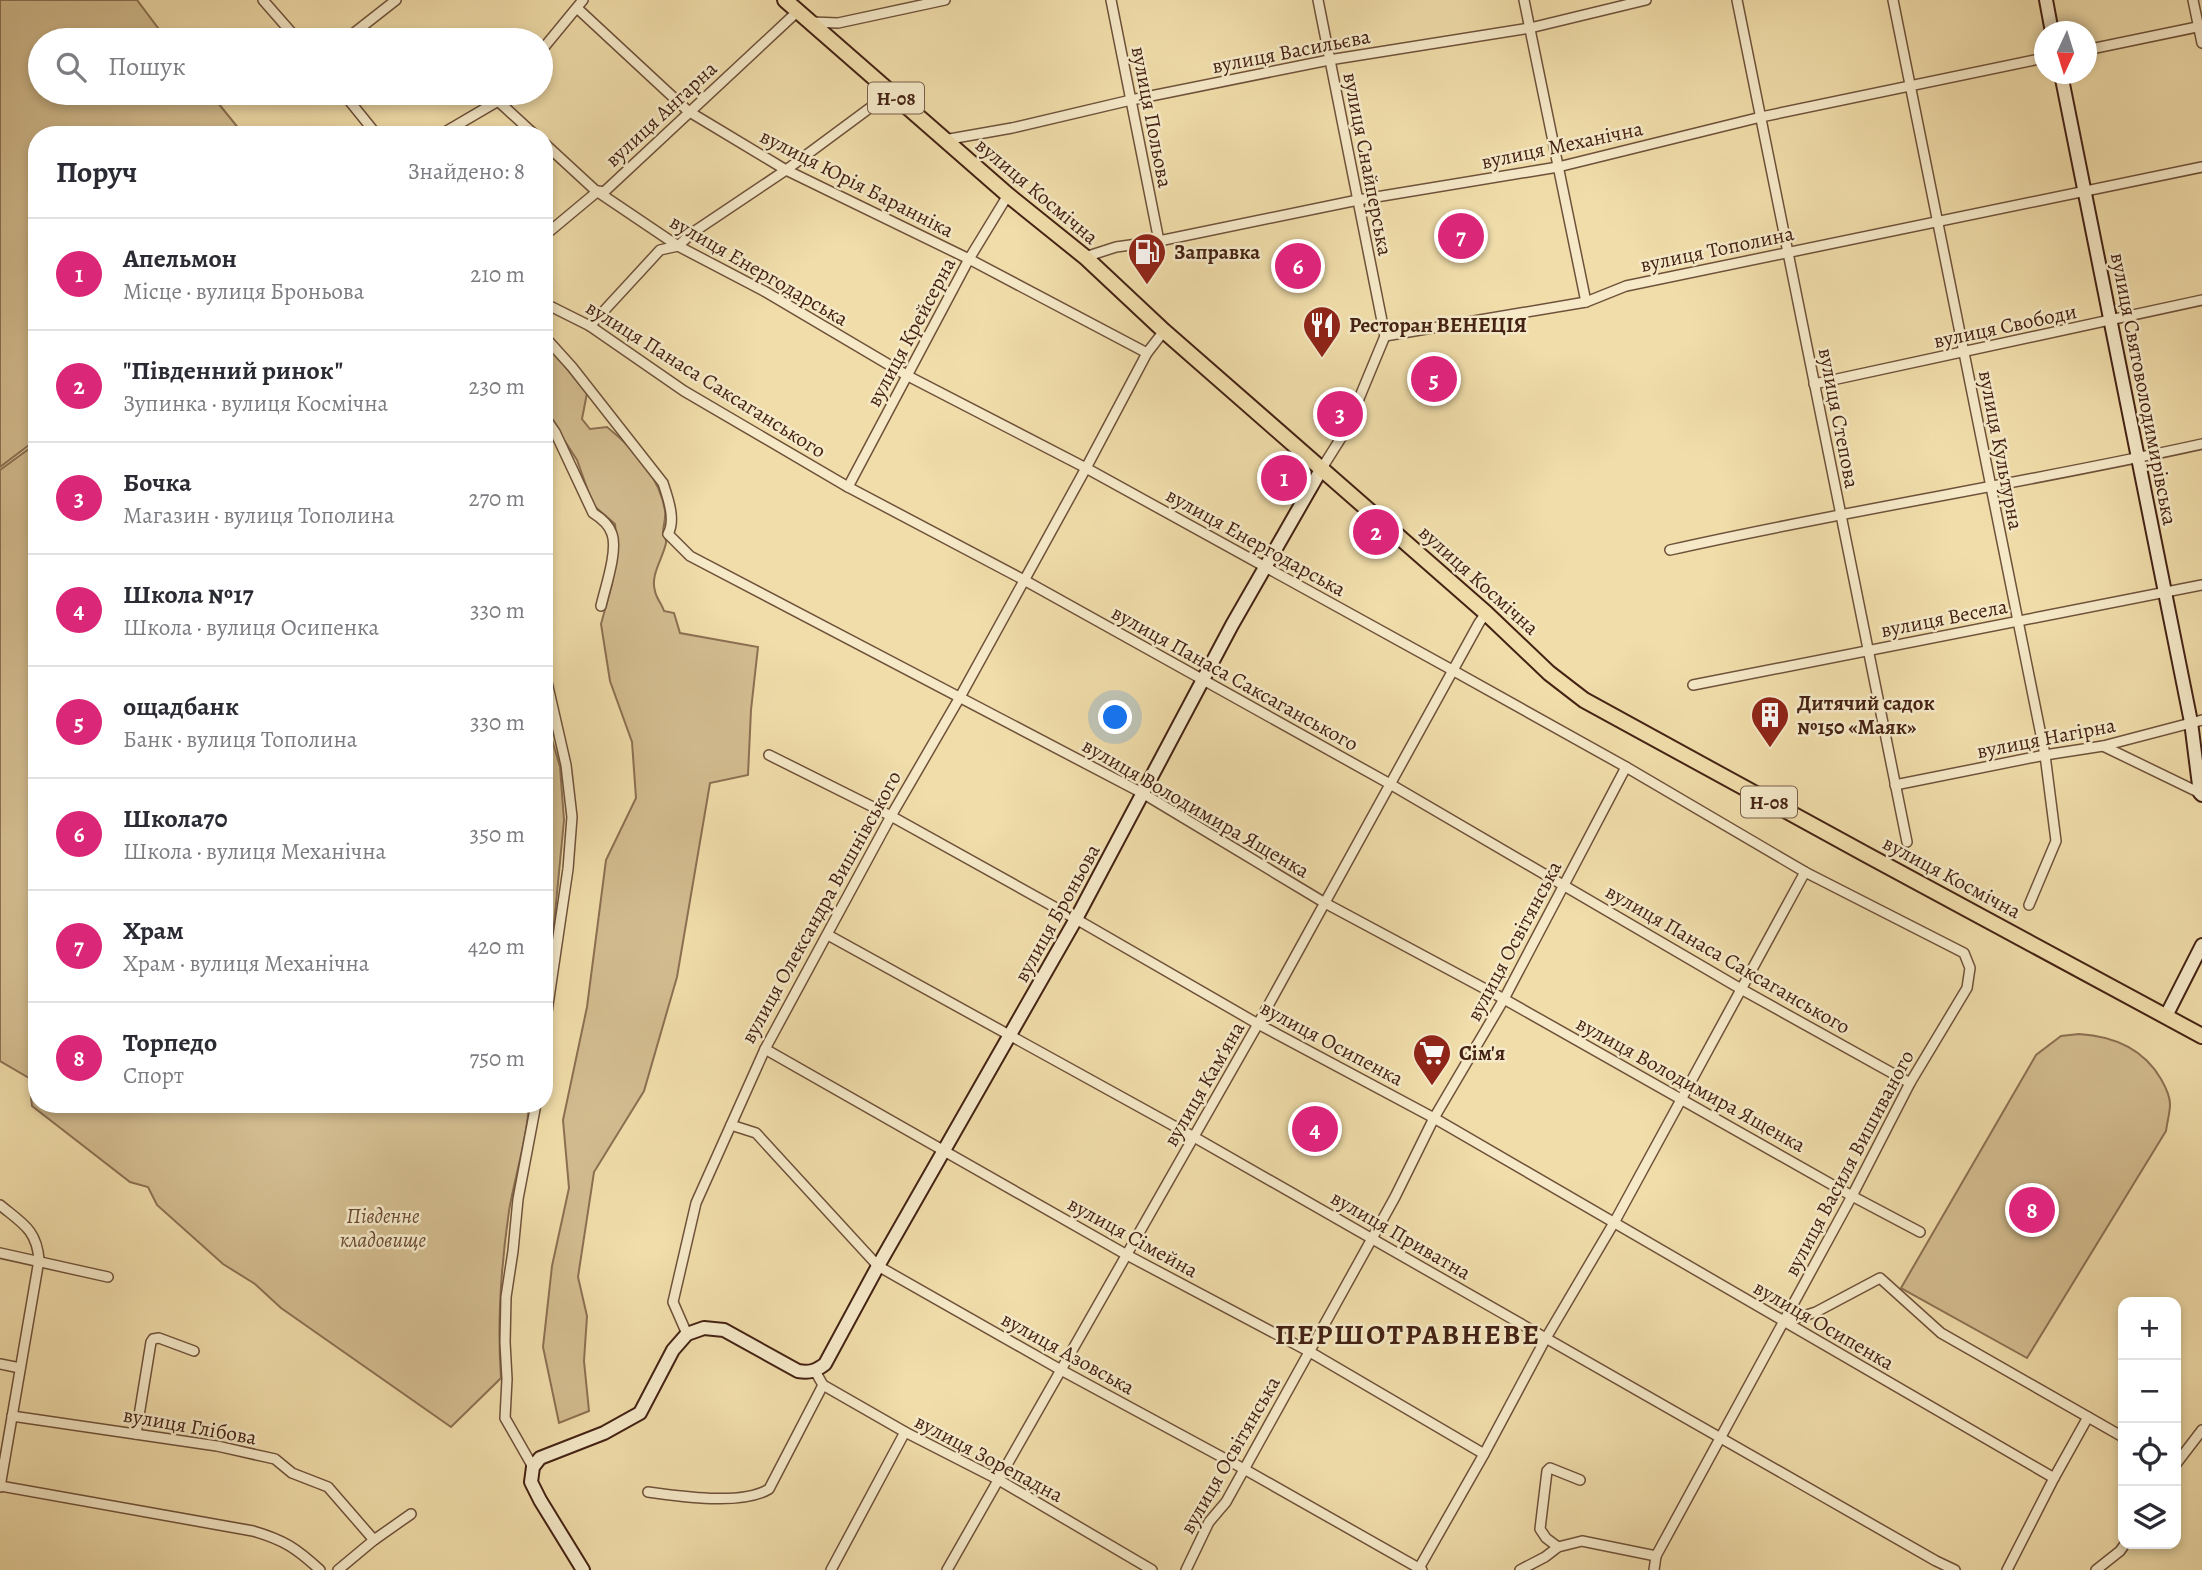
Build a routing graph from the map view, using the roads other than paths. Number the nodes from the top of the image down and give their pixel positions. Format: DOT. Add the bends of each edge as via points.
graph roads {
  1 [pos="263,0"];
  2 [pos="396,0"];
  3 [pos="785,0"];
  4 [pos="945,0"];
  5 [pos="1111,0"];
  6 [pos="1318,0"];
  7 [pos="1524,0"];
  8 [pos="1646,0"];
  9 [pos="1737,0"];
  10 [pos="1893,0"];
  11 [pos="2046,0"];
  12 [pos="2193,0"];
  13 [pos="580,4"];
  14 [pos="803,17"];
  15 [pos="2050,21"];
  16 [pos="2200,26"];
  17 [pos="288,28"];
  18 [pos="360,28"];
  19 [pos="1530,28"];
  20 [pos="553,37"];
  21 [pos="2202,43"];
  22 [pos="2097,48"];
  23 [pos="1329,60"];
  24 [pos="2034,60"];
  25 [pos="2063,84"];
  26 [pos="1910,86"];
  27 [pos="890,93"];
  28 [pos="1131,100"];
  29 [pos="352,105"];
  30 [pos="491,105"];
  31 [pos="502,105"];
  32 [pos="688,111"];
  33 [pos="1760,117"];
  34 [pos="370,126"];
  35 [pos="455,126"];
  36 [pos="525,126"];
  37 [pos="944,140"];
  38 [pos="553,151"];
  39 [pos="1558,167"];
  40 [pos="2202,167"];
  41 [pos="786,170"];
  42 [pos="598,191"];
  43 [pos="2084,191"];
  44 [pos="1008,195"];
  45 [pos="1358,200"];
  46 [pos="1937,221"];
  47 [pos="553,228"];
  48 [pos="1159,242"];
  49 [pos="678,246"];
  50 [pos="1788,252"];
  51 [pos="1085,257"];
  52 [pos="969,259"];
  53 [pos="2202,300"];
  54 [pos="1586,302"];
  55 [pos="553,308"];
  56 [pos="2110,321"];
  57 [pos="590,326"];
  58 [pos="1164,331"];
  59 [pos="1385,336"];
  60 [pos="553,346"];
  61 [pos="1147,353"];
  62 [pos="1964,353"];
  63 [pos="908,376"];
  64 [pos="1814,384"];
  65 [pos="553,429"];
  66 [pos="2202,444"];
  67 [pos="2138,458"];
  68 [pos="1086,468"];
  69 [pos="1322,468"];
  70 [pos="1990,486"];
  71 [pos="848,487"];
  72 [pos="1840,513"];
  73 [pos="1670,550"];
  74 [pos="1264,566"];
  75 [pos="1024,580"];
  76 [pos="2202,585"];
  77 [pos="2165,593"];
  78 [pos="601,606"];
  79 [pos="1486,613"];
  80 [pos="2018,621"];
  81 [pos="1868,651"];
  82 [pos="1454,671"];
  83 [pos="1204,680"];
  84 [pos="1693,685"];
  85 [pos="960,697"];
  86 [pos="553,708"];
  87 [pos="2197,721"];
  88 [pos="2103,746"];
  89 [pos="769,755"];
  90 [pos="2045,755"];
  91 [pos="1626,767"];
  92 [pos="1390,784"];
  93 [pos="1895,785"];
  94 [pos="1144,794"];
  95 [pos="2201,794"];
  96 [pos="891,816"];
  97 [pos="1907,842"];
  98 [pos="1805,872"];
  99 [pos="1564,885"];
  100 [pos="1325,903"];
  101 [pos="2029,905"];
  102 [pos="1076,919"];
  103 [pos="828,935"];
  104 [pos="2202,945"];
  105 [pos="1964,953"];
  106 [pos="553,971"];
  107 [pos="1741,989"];
  108 [pos="1504,999"];
  109 [pos="2165,1016"];
  110 [pos="1258,1024"];
  111 [pos="1011,1036"];
  112 [pos="2202,1036"];
  113 [pos="765,1049"];
  114 [pos="1910,1083"];
  115 [pos="1682,1098"];
  116 [pos="534,1113"];
  117 [pos="1434,1118"];
  118 [pos="730,1125"];
  119 [pos="1194,1137"];
  120 [pos="944,1151"];
  121 [pos="1852,1196"];
  122 [pos="0,1205"];
  123 [pos="1615,1221"];
  124 [pos="1920,1232"];
  125 [pos="1371,1238"];
  126 [pos="0,1253"];
  127 [pos="1127,1255"];
  128 [pos="39,1260"];
  129 [pos="878,1266"];
  130 [pos="108,1278"];
  131 [pos="1784,1322"];
  132 [pos="687,1334"];
  133 [pos="1546,1338"];
  134 [pos="194,1351"];
  135 [pos="1310,1352"];
  136 [pos="0,1364"];
  137 [pos="20,1368"];
  138 [pos="1061,1370"];
  139 [pos="816,1371"];
  140 [pos="823,1385"];
  141 [pos="12,1416"];
  142 [pos="2088,1417"];
  143 [pos="2202,1430"];
  144 [pos="905,1433"];
  145 [pos="136,1434"];
  146 [pos="2118,1434"];
  147 [pos="1721,1437"];
  148 [pos="1484,1454"];
  149 [pos="2181,1457"];
  150 [pos="533,1467"];
  151 [pos="1244,1469"];
  152 [pos="2054,1478"];
  153 [pos="999,1480"];
  154 [pos="1580,1480"];
  155 [pos="0,1486"];
  156 [pos="648,1492"];
  157 [pos="411,1514"];
  158 [pos="374,1540"];
  159 [pos="1558,1547"];
  160 [pos="2122,1549"];
  161 [pos="1656,1556"];
  162 [pos="320,1570"];
  163 [pos="338,1570"];
  164 [pos="583,1570"];
  165 [pos="831,1570"];
  166 [pos="947,1570"];
  167 [pos="1153,1570"];
  168 [pos="1186,1570"];
  169 [pos="1419,1570"];
  170 [pos="1520,1570"];
  171 [pos="1654,1570"];
  172 [pos="1955,1570"];
  173 [pos="2007,1570"];
  174 [pos="2096,1570"];
  1 -- 17 [label="street"];
  2 -- 18 [label="street"];
  3 -- 14 [label="main road, вулиця Космічна / Н-08"];
  4 -- 14 [label="street" via="838,23"];
  5 -- 28 [label="street, вулиця Польова"];
  6 -- 23 [label="street, вулиця Снайперська"];
  7 -- 19 [label="street"];
  8 -- 19 [label="street, вулиця Васильєва"];
  9 -- 33 [label="street, вулиця Степова"];
  10 -- 26 [label="street, вулиця Культурна"];
  11 -- 15 [label="street"];
  12 -- 16 [label="street"];
  13 -- 20 [label="street"];
  13 -- 32 [label="street, вулиця Юрія Баранніка"];
  14 -- 27 [label="main road, вулиця Космічна / Н-08"];
  14 -- 32 [label="street, вулиця Ангарна"];
  16 -- 21 [label="street"];
  16 -- 22 [label="street"];
  19 -- 23 [label="street, вулиця Васильєва"];
  19 -- 39 [label="street"];
  23 -- 28 [label="street, вулиця Васильєва"];
  23 -- 45 [label="street, вулиця Снайперська"];
  24 -- 26 [label="street, вулиця Механічна"];
  25 -- 43 [label="street, вулиця Святоволодимирівська"];
  26 -- 33 [label="street, вулиця Механічна"];
  26 -- 46 [label="street, вулиця Культурна"];
  27 -- 37 [label="main road, вулиця Космічна / Н-08"];
  27 -- 41 [label="street"];
  28 -- 37 [label="street, вулиця Васильєва"];
  28 -- 48 [label="street, вулиця Польова"];
  29 -- 34 [label="street"];
  30 -- 35 [label="street"];
  31 -- 36 [label="street"];
  32 -- 41 [label="street, вулиця Юрія Баранніка"];
  32 -- 42 [label="street, вулиця Ангарна" via="604,192"];
  33 -- 39 [label="street, вулиця Механічна"];
  33 -- 50 [label="street, вулиця Степова"];
  37 -- 44 [label="main road, вулиця Космічна / Н-08"];
  38 -- 42 [label="street, вулиця Енергодарська"];
  39 -- 45 [label="street, вулиця Механічна"];
  39 -- 54 [label="street"];
  40 -- 43 [label="street, вулиця Тополина"];
  41 -- 49 [label="street"];
  41 -- 52 [label="street, вулиця Юрія Баранніка"];
  42 -- 47 [label="street, вулиця Ангарна"];
  42 -- 49 [label="street, вулиця Енергодарська"];
  43 -- 46 [label="street, вулиця Тополина"];
  43 -- 56 [label="street, вулиця Святоволодимирівська"];
  44 -- 51 [label="main road, вулиця Космічна / Н-08"];
  44 -- 52 [label="street, вулиця Крейсерна"];
  45 -- 48 [label="street, вулиця Механічна"];
  45 -- 59 [label="street, вулиця Снайперська"];
  46 -- 50 [label="street, вулиця Тополина"];
  46 -- 62 [label="street, вулиця Культурна"];
  48 -- 51 [label="street, вулиця Механічна" via="1116,247"];
  49 -- 57 [label="street" via="660,250"];
  49 -- 63 [label="street, вулиця Енергодарська"];
  50 -- 54 [label="street, вулиця Тополина" via="1626,286"];
  50 -- 64 [label="street, вулиця Степова"];
  51 -- 58 [label="main road, вулиця Космічна / Н-08"];
  52 -- 61 [label="street, вулиця Юрія Баранніка"];
  52 -- 63 [label="street, вулиця Крейсерна"];
  53 -- 56 [label="street, вулиця Свободи"];
  54 -- 59 [label="street, вулиця Тополина"];
  55 -- 57 [label="street, вулиця Панаса Саксаганського"];
  56 -- 62 [label="street, вулиця Свободи"];
  56 -- 67 [label="street, вулиця Святоволодимирівська"];
  57 -- 71 [label="street, вулиця Панаса Саксаганського" via="684,391"];
  58 -- 61 [label="street, вулиця Олександра Вишнівського"];
  58 -- 69 [label="main road, вулиця Космічна / Н-08"];
  59 -- 69 [label="street" via="1346,430"];
  60 -- 85 [label="street, вулиця Володимира Ященка" via="663,483 672,526 668,534 690,556"];
  61 -- 68 [label="street, вулиця Олександра Вишнівського"];
  62 -- 64 [label="street, вулиця Свободи"];
  62 -- 70 [label="street, вулиця Культурна"];
  63 -- 68 [label="street, вулиця Енергодарська"];
  63 -- 71 [label="street, вулиця Крейсерна"];
  64 -- 72 [label="street, вулиця Степова"];
  65 -- 78 [label="street" via="593,513 612,534"];
  66 -- 67 [label="street"];
  67 -- 70 [label="street"];
  67 -- 77 [label="street, вулиця Святоволодимирівська"];
  68 -- 74 [label="street, вулиця Енергодарська"];
  68 -- 75 [label="street, вулиця Олександра Вишнівського"];
  69 -- 74 [label="street, вулиця Броньова"];
  69 -- 79 [label="main road, вулиця Космічна / Н-08"];
  70 -- 72 [label="street"];
  70 -- 80 [label="street, вулиця Культурна"];
  71 -- 75 [label="street, вулиця Панаса Саксаганського"];
  72 -- 73 [label="street"];
  72 -- 81 [label="street, вулиця Степова"];
  74 -- 82 [label="street, вулиця Енергодарська"];
  74 -- 83 [label="street, вулиця Броньова"];
  75 -- 83 [label="street, вулиця Панаса Саксаганського"];
  75 -- 85 [label="street, вулиця Олександра Вишнівського"];
  76 -- 77 [label="street, вулиця Весела"];
  77 -- 80 [label="street, вулиця Весела"];
  77 -- 87 [label="street, вулиця Святоволодимирівська"];
  79 -- 82 [label="street, вулиця Кам’яна"];
  79 -- 109 [label="main road, вулиця Космічна / Н-08" via="1549,673 1584,699"];
  80 -- 81 [label="street, вулиця Весела"];
  80 -- 90 [label="street, вулиця Культурна"];
  81 -- 84 [label="street, вулиця Весела"];
  81 -- 93 [label="street, вулиця Степова"];
  82 -- 91 [label="street, вулиця Енергодарська"];
  82 -- 92 [label="street, вулиця Кам’яна"];
  83 -- 92 [label="street, вулиця Панаса Саксаганського"];
  83 -- 94 [label="street, вулиця Броньова"];
  85 -- 94 [label="street, вулиця Володимира Ященка"];
  85 -- 96 [label="street, вулиця Олександра Вишнівського"];
  86 -- 106 [label="street" via="572,817"];
  87 -- 88 [label="street, вулиця Нагірна"];
  87 -- 95 [label="street, вулиця Святоволодимирівська"];
  88 -- 90 [label="street, вулиця Нагірна"];
  88 -- 95 [label="street"];
  89 -- 96 [label="street, вулиця Осипенка"];
  90 -- 93 [label="street, вулиця Нагірна"];
  90 -- 101 [label="street, вулиця Культурна" via="2056,841"];
  91 -- 98 [label="street, вулиця Енергодарська"];
  91 -- 99 [label="street, вулиця Освітянська"];
  92 -- 99 [label="street, вулиця Панаса Саксаганського"];
  92 -- 100 [label="street, вулиця Кам’яна"];
  93 -- 97 [label="street, вулиця Степова"];
  94 -- 100 [label="street, вулиця Володимира Ященка"];
  94 -- 102 [label="street, вулиця Броньова"];
  96 -- 102 [label="street, вулиця Осипенка"];
  96 -- 103 [label="street, вулиця Олександра Вишнівського"];
  98 -- 105 [label="street, вулиця Енергодарська"];
  98 -- 107 [label="street"];
  99 -- 107 [label="street, вулиця Панаса Саксаганського"];
  99 -- 108 [label="street, вулиця Освітянська"];
  100 -- 108 [label="street, вулиця Володимира Ященка"];
  100 -- 110 [label="street, вулиця Кам’яна"];
  102 -- 110 [label="street, вулиця Осипенка"];
  102 -- 111 [label="street, вулиця Броньова"];
  103 -- 111 [label="street, вулиця Приватна"];
  103 -- 113 [label="street, вулиця Олександра Вишнівського"];
  104 -- 109 [label="street"];
  105 -- 114 [label="street, вулиця Василя Вишиваного" via="1970,968 1967,988"];
  107 -- 114 [label="street, вулиця Панаса Саксаганського"];
  107 -- 115 [label="street"];
  108 -- 115 [label="street, вулиця Володимира Ященка"];
  108 -- 117 [label="street, вулиця Освітянська"];
  109 -- 112 [label="main road, вулиця Космічна / Н-08"];
  110 -- 117 [label="street, вулиця Осипенка"];
  110 -- 119 [label="street, вулиця Кам’яна"];
  111 -- 119 [label="street, вулиця Приватна"];
  111 -- 120 [label="street, вулиця Броньова"];
  113 -- 118 [label="street, вулиця Олександра Вишнівського"];
  113 -- 120 [label="street, вулиця Сімейна"];
  114 -- 121 [label="street, вулиця Василя Вишиваного"];
  115 -- 121 [label="street, вулиця Володимира Ященка"];
  115 -- 123 [label="street"];
  116 -- 150 [label="street" via="518,1199 505,1342 505,1418"];
  117 -- 123 [label="street, вулиця Осипенка"];
  117 -- 125 [label="street, вулиця Освітянська"];
  118 -- 129 [label="street, вулиця Азовська" via="756,1133"];
  118 -- 132 [label="street, вулиця Олександра Вишнівського" via="696,1203 673,1302"];
  119 -- 125 [label="street, вулиця Приватна"];
  119 -- 127 [label="street, вулиця Кам’яна"];
  120 -- 127 [label="street, вулиця Сімейна"];
  120 -- 129 [label="street, вулиця Броньова"];
  121 -- 124 [label="street, вулиця Володимира Ященка"];
  121 -- 131 [label="street, вулиця Василя Вишиваного"];
  122 -- 128 [label="street" via="30,1229 38,1244"];
  123 -- 131 [label="street, вулиця Осипенка"];
  123 -- 133 [label="street"];
  125 -- 133 [label="street, вулиця Приватна"];
  125 -- 135 [label="street, вулиця Освітянська"];
  126 -- 128 [label="street"];
  127 -- 135 [label="street, вулиця Сімейна"];
  127 -- 138 [label="street, вулиця Кам’яна"];
  128 -- 130 [label="street"];
  128 -- 137 [label="street"];
  129 -- 138 [label="street, вулиця Азовська"];
  129 -- 139 [label="street, вулиця Броньова" via="825,1364"];
  131 -- 142 [label="street" via="1816,1312 1880,1278 1941,1333"];
  131 -- 147 [label="street, вулиця Василя Вишиваного"];
  131 -- 152 [label="street, вулиця Осипенка"];
  132 -- 139 [label="street" via="704,1328 724,1331 798,1371"];
  132 -- 150 [label="street" via="673,1350 639,1413 604,1433 540,1458"];
  133 -- 147 [label="street, вулиця Приватна"];
  133 -- 148 [label="street"];
  134 -- 145 [label="street" via="153,1339"];
  135 -- 148 [label="street, вулиця Сімейна"];
  135 -- 151 [label="street, вулиця Освітянська"];
  136 -- 137 [label="street"];
  137 -- 141 [label="street"];
  138 -- 151 [label="street, вулиця Азовська"];
  138 -- 153 [label="street, вулиця Кам’яна"];
  139 -- 140 [label="street"];
  140 -- 144 [label="street, вулиця Зорепадна"];
  140 -- 156 [label="street" via="769,1489 759,1496 704,1499"];
  141 -- 145 [label="street, вулиця Глібова"];
  141 -- 155 [label="street"];
  142 -- 146 [label="street"];
  142 -- 152 [label="street"];
  143 -- 149 [label="street"];
  144 -- 153 [label="street, вулиця Зорепадна"];
  144 -- 165 [label="street"];
  145 -- 158 [label="street, вулиця Глібова" via="275,1459 292,1473 328,1487"];
  147 -- 161 [label="street, вулиця Василя Вишиваного"];
  147 -- 172 [label="street, вулиця Приватна"];
  148 -- 169 [label="street"];
  150 -- 164 [label="street" via="531,1482"];
  151 -- 168 [label="street, вулиця Освітянська" via="1209,1522"];
  151 -- 169 [label="street, вулиця Азовська"];
  152 -- 173 [label="street"];
  153 -- 166 [label="street, вулиця Кам’яна"];
  153 -- 167 [label="street, вулиця Зорепадна"];
  154 -- 159 [label="street" via="1555,1468 1546,1471 1540,1529"];
  155 -- 162 [label="street" via="253,1531 297,1549"];
  157 -- 158 [label="street"];
  158 -- 163 [label="street"];
  159 -- 161 [label="street" via="1582,1541"];
  159 -- 170 [label="street"];
  160 -- 174 [label="street"];
  161 -- 171 [label="street"];
}
